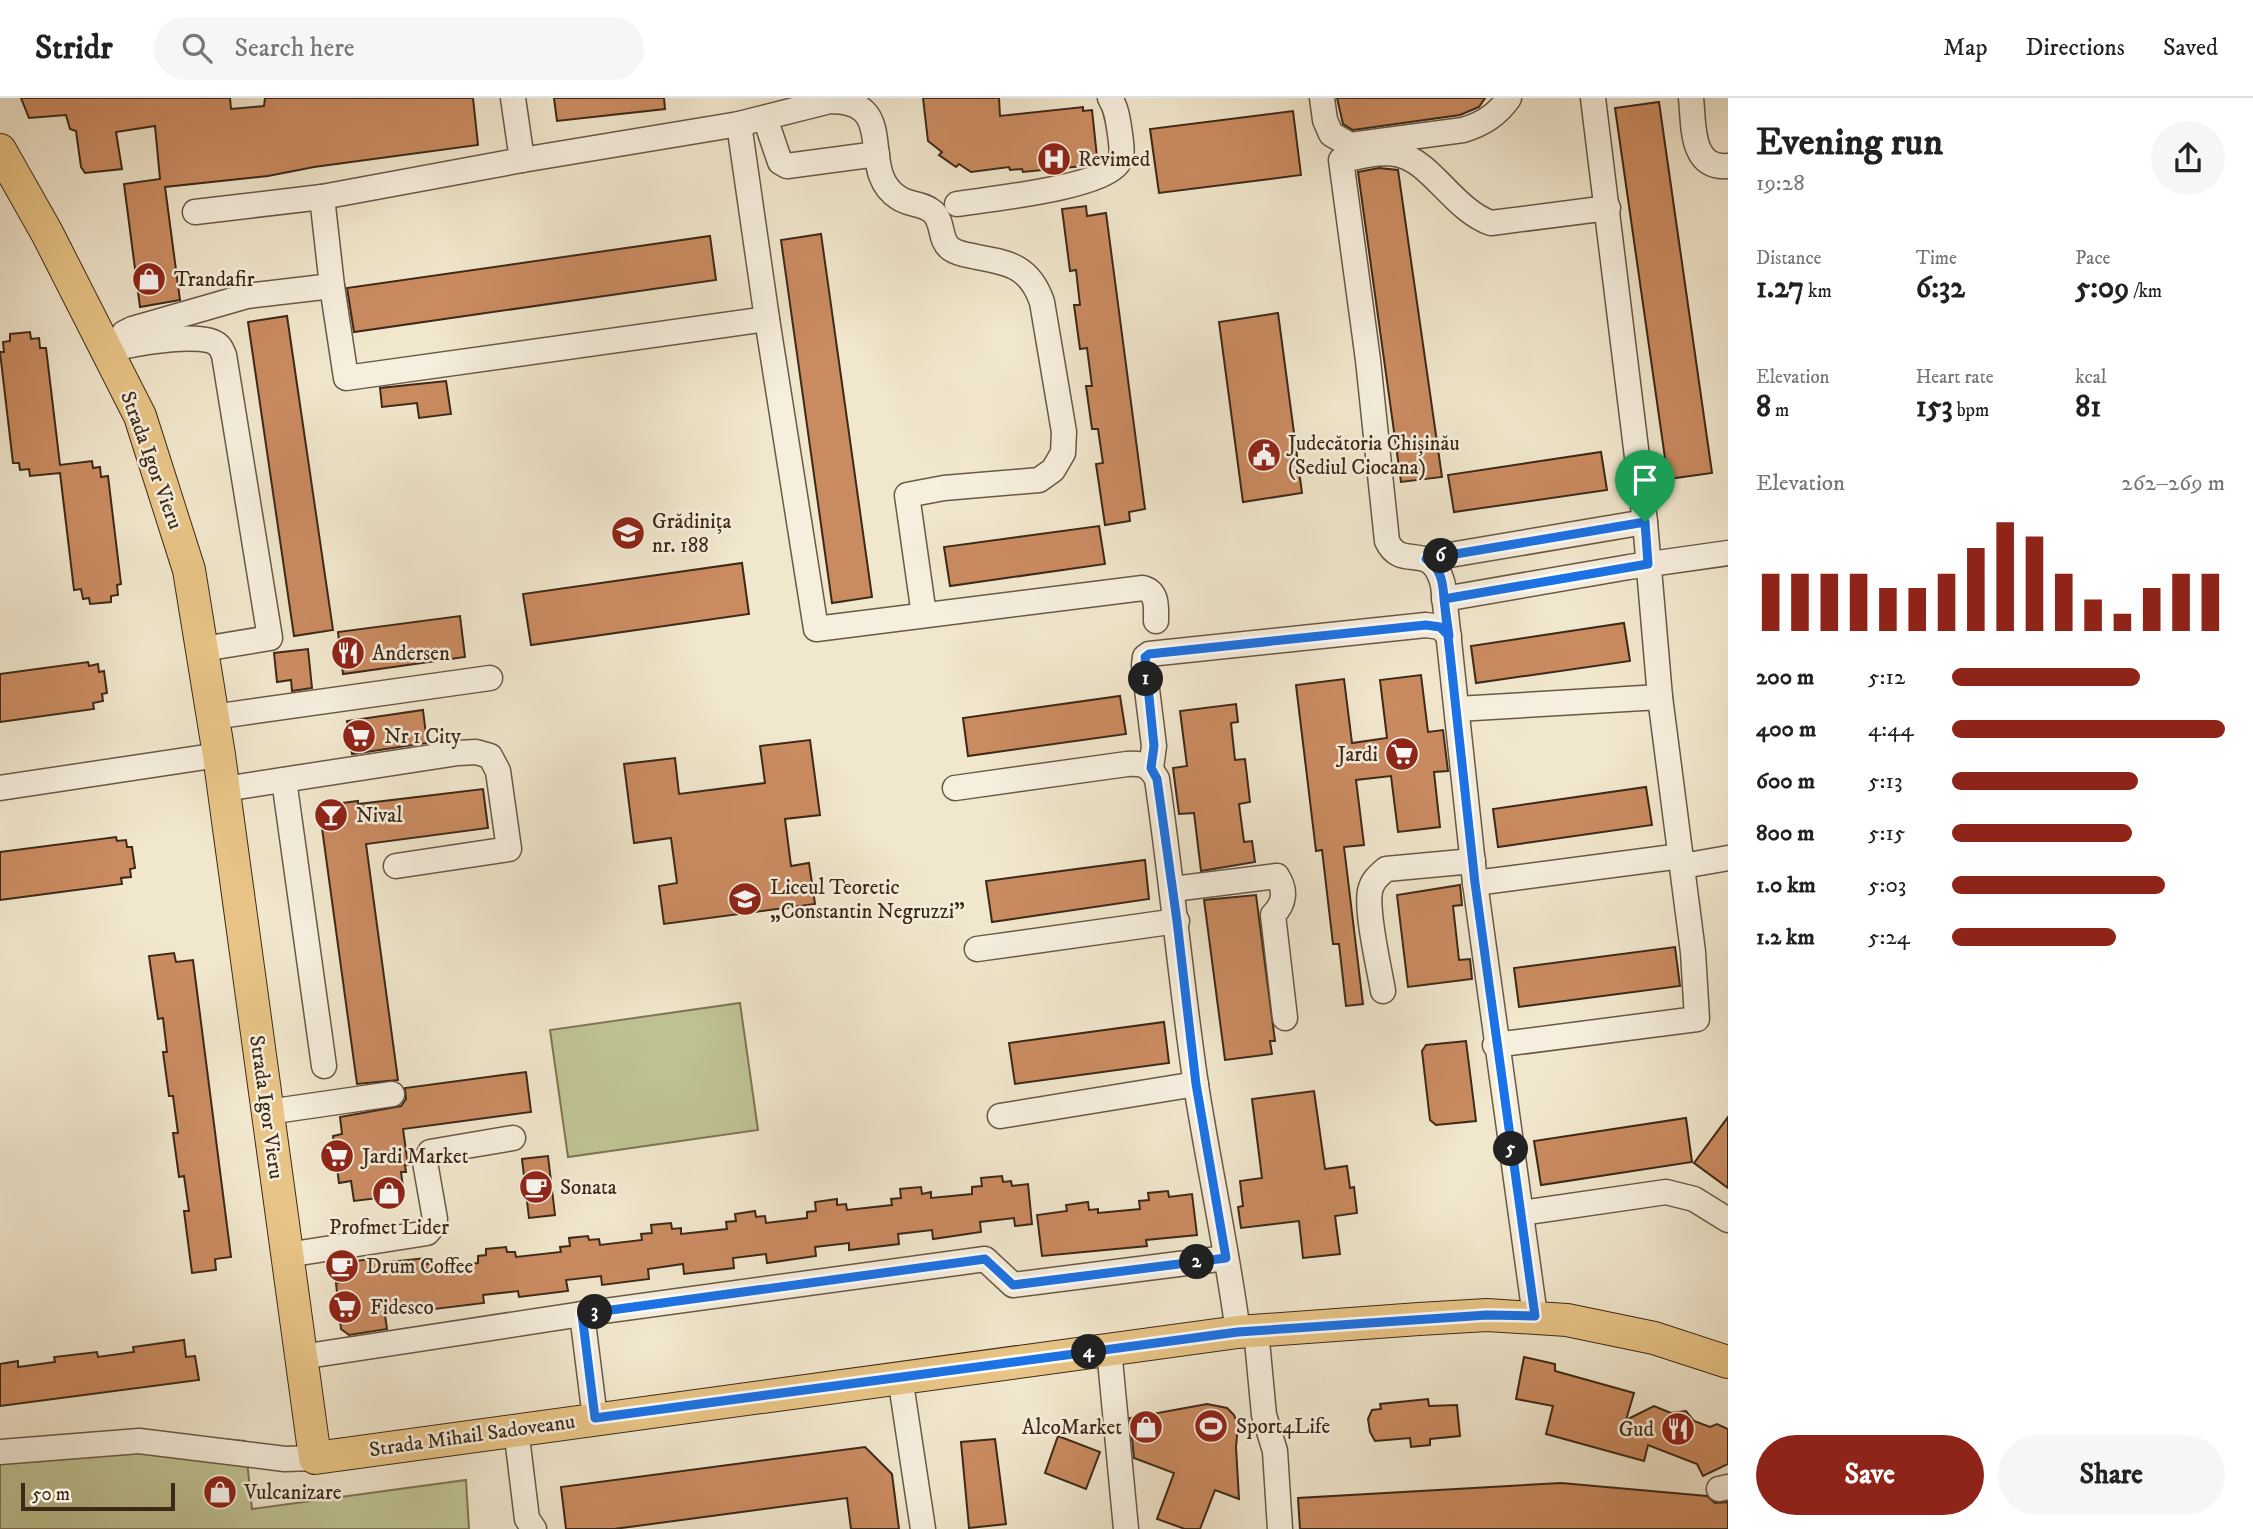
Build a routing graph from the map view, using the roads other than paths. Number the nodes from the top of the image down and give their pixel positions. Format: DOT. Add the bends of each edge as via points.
graph roads {
  1 [pos="513,98"];
  2 [pos="1110,98"];
  3 [pos="1322,98"];
  4 [pos="1509,98"];
  5 [pos="1593,98"];
  6 [pos="1691,98"];
  7 [pos="765,118"];
  8 [pos="739,124"];
  9 [pos="0,150"];
  10 [pos="877,154"];
  11 [pos="522,160"];
  12 [pos="1728,166"];
  13 [pos="322,197"];
  14 [pos="957,204"];
  15 [pos="1608,208"];
  16 [pos="195,212"];
  17 [pos="332,286"];
  18 [pos="767,319"];
  19 [pos="115,348"];
  20 [pos="1645,522"];
  21 [pos="1728,553"];
  22 [pos="1426,559"];
  23 [pos="1648,564"];
  24 [pos="1444,599"];
  25 [pos="924,615"];
  26 [pos="1156,621"];
  27 [pos="1449,636"];
  28 [pos="203,649"];
  29 [pos="490,678"];
  30 [pos="1660,697"];
  31 [pos="1457,709"];
  32 [pos="213,717"];
  33 [pos="219,755"];
  34 [pos="1151,768"];
  35 [pos="284,780"];
  36 [pos="0,788"];
  37 [pos="955,788"];
  38 [pos="224,789"];
  39 [pos="1728,858"];
  40 [pos="1682,861"];
  41 [pos="396,866"];
  42 [pos="1474,872"];
  43 [pos="1173,890"];
  44 [pos="1177,921"];
  45 [pos="977,949"];
  46 [pos="1383,991"];
  47 [pos="1285,1018"];
  48 [pos="1495,1045"];
  49 [pos="324,1066"];
  50 [pos="1196,1084"];
  51 [pos="392,1094"];
  52 [pos="268,1112"];
  53 [pos="1000,1116"];
  54 [pos="513,1138"];
  55 [pos="1521,1213"];
  56 [pos="1728,1220"];
  57 [pos="287,1255"];
  58 [pos="1226,1258"];
  59 [pos="582,1314"];
  60 [pos="1535,1316"];
  61 [pos="1247,1331"];
  62 [pos="1109,1349"];
  63 [pos="301,1357"];
  64 [pos="1728,1362"];
  65 [pos="900,1377"];
  66 [pos="595,1418"];
  67 [pos="516,1429"];
  68 [pos="0,1452"];
  69 [pos="315,1458"];
  70 [pos="534,1529"];
  71 [pos="923,1529"];
  72 [pos="1126,1529"];
  73 [pos="1280,1529"];
  1 -- 11 [label="street"];
  2 -- 14 [label="street" via="1122,146 1120,160 1108,173 1082,183"];
  3 -- 4 [label="street" via="1331,134 1350,145 1480,125"];
  5 -- 15 [label="street"];
  6 -- 12 [label="street" via="1702,158"];
  7 -- 8 [label="street"];
  7 -- 10 [label="street" via="780,162 787,166"];
  7 -- 10 [label="street" via="846,101 868,116 875,129"];
  8 -- 11 [label="street"];
  8 -- 18 [label="street"];
  9 -- 19 [label="main road, Strada Igor Vieru"];
  10 -- 25 [label="street" via="886,186 898,197 933,212 950,249 1016,267 1037,286 1064,432 1063,453 1040,480 907,495"];
  11 -- 13 [label="street"];
  13 -- 16 [label="street"];
  13 -- 17 [label="street"];
  15 -- 20 [label="street"];
  15 -- 22 [label="street" via="1491,223 1464,208 1403,155 1341,160 1387,541 1398,554"];
  17 -- 18 [label="street" via="346,378"];
  17 -- 19 [label="street" via="247,296 132,328"];
  18 -- 25 [label="street" via="816,629"];
  19 -- 28 [label="main road, Strada Igor Vieru" via="189,570"];
  19 -- 28 [label="street" via="168,339 209,340 218,344 224,355 270,638"];
  20 -- 22 [label="street"];
  20 -- 23 [label="street"];
  21 -- 23 [label="street"];
  22 -- 24 [label="street" via="1436,564"];
  23 -- 24 [label="street"];
  23 -- 30 [label="street"];
  24 -- 27 [label="street"];
  25 -- 26 [label="street" via="1143,588 1155,597"];
  27 -- 31 [label="street"];
  27 -- 34 [label="street" via="1440,627 1426,625 1149,654 1144,666 1154,746"];
  28 -- 32 [label="main road, Strada Igor Vieru"];
  29 -- 32 [label="street"];
  30 -- 31 [label="street"];
  30 -- 40 [label="street"];
  31 -- 42 [label="street"];
  32 -- 33 [label="main road, Strada Igor Vieru"];
  33 -- 36 [label="street"];
  33 -- 38 [label="main road, Strada Igor Vieru"];
  34 -- 37 [label="street" via="1127,764"];
  34 -- 43 [label="street" via="1157,779"];
  35 -- 38 [label="street"];
  35 -- 41 [label="street" via="467,752 490,757 498,771 509,849"];
  35 -- 49 [label="street"];
  38 -- 52 [label="main road, Strada Igor Vieru"];
  39 -- 40 [label="street"];
  40 -- 42 [label="street"];
  40 -- 48 [label="street" via="1698,1019"];
  42 -- 46 [label="street" via="1386,869 1376,878 1370,909"];
  42 -- 48 [label="street"];
  43 -- 44 [label="street"];
  43 -- 47 [label="street" via="1277,876 1283,900 1273,915"];
  44 -- 45 [label="street"];
  44 -- 50 [label="street"];
  48 -- 55 [label="street"];
  50 -- 53 [label="street"];
  50 -- 58 [label="street"];
  51 -- 52 [label="street"];
  52 -- 57 [label="main road, Strada Igor Vieru"];
  54 -- 57 [label="street" via="430,1152 425,1162 435,1219 427,1233"];
  55 -- 56 [label="street" via="1666,1192 1694,1199"];
  55 -- 60 [label="street"];
  57 -- 63 [label="main road, Strada Igor Vieru"];
  58 -- 59 [label="street" via="1013,1285 985,1259"];
  58 -- 61 [label="street"];
  59 -- 63 [label="street"];
  59 -- 66 [label="street"];
  60 -- 61 [label="main road, Strada Mihail Sadoveanu"];
  60 -- 64 [label="main road, Strada Mihail Sadoveanu" via="1624,1330"];
  61 -- 62 [label="main road, Strada Mihail Sadoveanu"];
  61 -- 73 [label="street" via="1275,1451"];
  62 -- 65 [label="main road, Strada Mihail Sadoveanu"];
  62 -- 72 [label="street"];
  63 -- 69 [label="main road, Strada Igor Vieru"];
  65 -- 66 [label="main road, Strada Mihail Sadoveanu"];
  65 -- 71 [label="street"];
  66 -- 67 [label="main road, Strada Mihail Sadoveanu"];
  67 -- 69 [label="main road, Strada Mihail Sadoveanu"];
  67 -- 70 [label="street" via="527,1519"];
  68 -- 69 [label="street, Strada Mihail Sadoveanu" via="139,1441 285,1459"];
}
